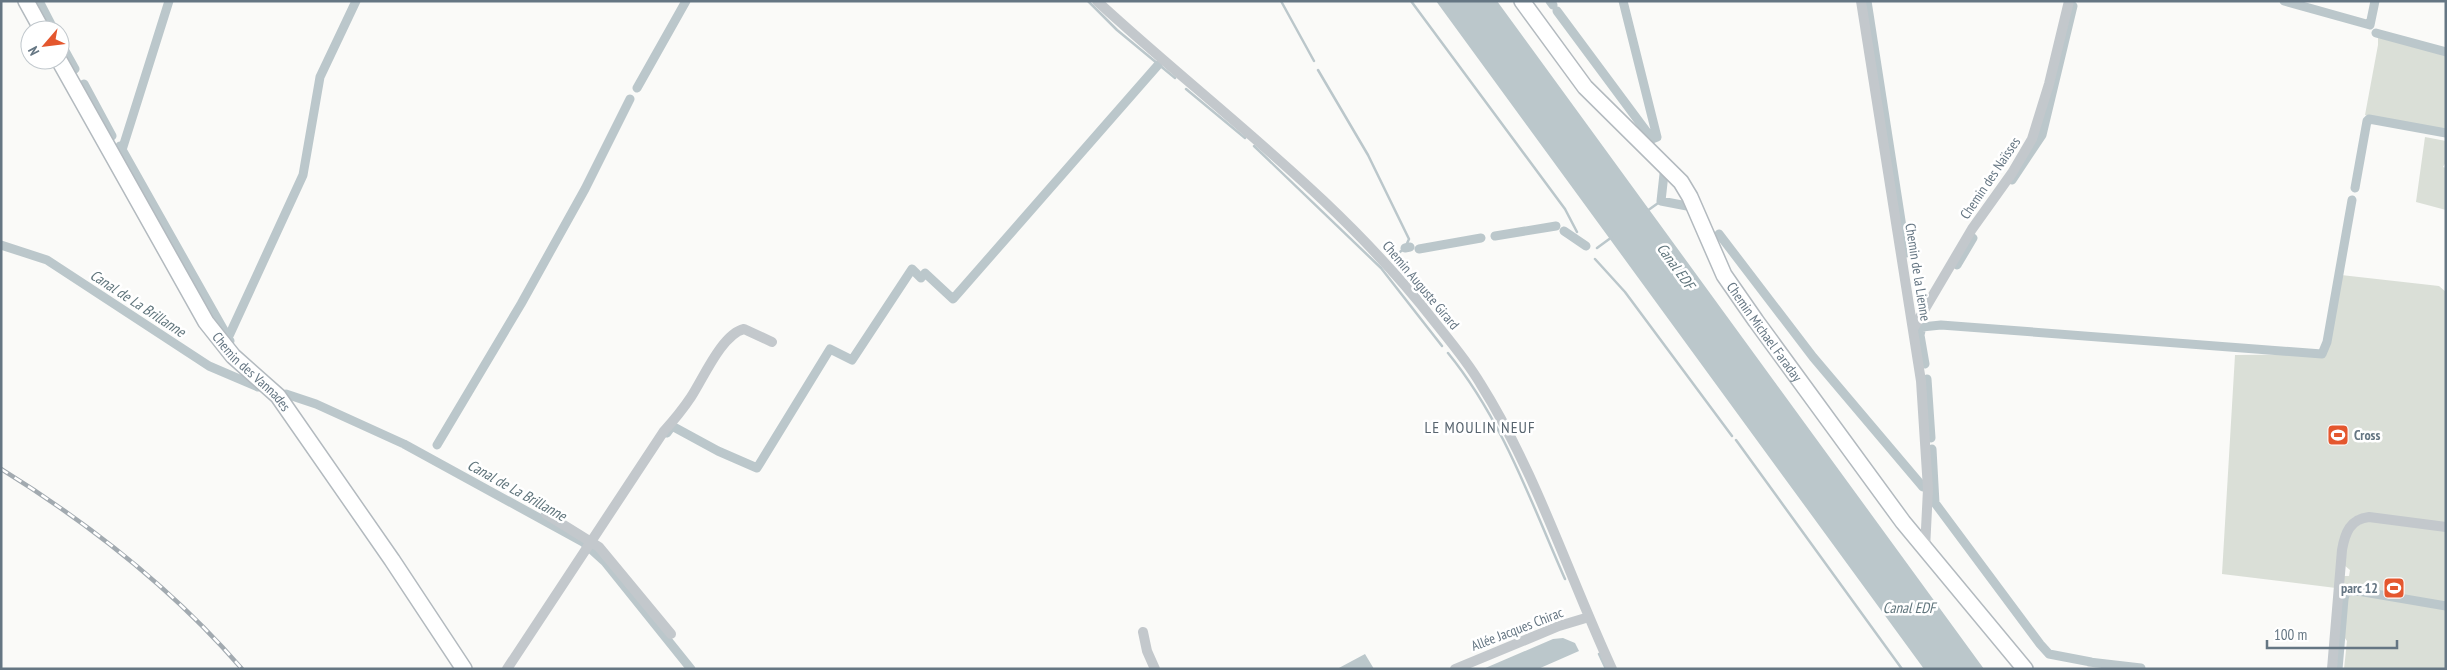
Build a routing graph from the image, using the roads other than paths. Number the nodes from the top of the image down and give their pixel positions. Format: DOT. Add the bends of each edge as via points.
graph roads {
  1 [pos="26,1"];
  2 [pos="1097,1"];
  3 [pos="1522,1"];
  4 [pos="1861,1"];
  5 [pos="2069,1"];
  6 [pos="36,20"];
  7 [pos="65,70"];
  8 [pos="1913,329"];
  9 [pos="772,342"];
  10 [pos="546,514"];
  11 [pos="2446,527"];
  12 [pos="591,540"];
  13 [pos="1925,549"];
  14 [pos="1589,618"];
  15 [pos="1142,632"];
  16 [pos="671,634"];
  17 [pos="2023,666"];
  18 [pos="464,669"];
  19 [pos="506,669"];
  20 [pos="1155,669"];
  21 [pos="1455,669"];
  22 [pos="1612,669"];
  23 [pos="2332,669"];
  1 -- 6 [label="main road"];
  2 -- 14 [label="street, Chemin Auguste Girard" via="1340,214 1390,266 1427,311 1479,381 1504,424"];
  3 -- 13 [label="main road, Chemin Michael Faraday" via="1585,87 1685,188 1732,287"];
  4 -- 8 [label="street, Chemin de la Lienne"];
  5 -- 8 [label="street, Chemin des Naïsses" via="2032,139 1967,237"];
  7 -- 18 [label="main road, Chemin des Vannades" via="206,322 219,341 278,396"];
  8 -- 13 [label="street, Chemin de la Lienne" via="1926,446 1928,513"];
  9 -- 12 [label="street" via="747,329 737,330 731,335"];
  10 -- 12 [label="street"];
  11 -- 23 [label="street" via="2372,517 2360,519 2350,526 2342,550"];
  12 -- 16 [label="street"];
  12 -- 19 [label="street"];
  13 -- 17 [label="main road, Chemin Michael Faraday"];
  14 -- 21 [label="street, Allée Jacques Chirac" via="1559,626"];
  14 -- 22 [label="street, Chemin Auguste Girard"];
  15 -- 20 [label="street"];
}
